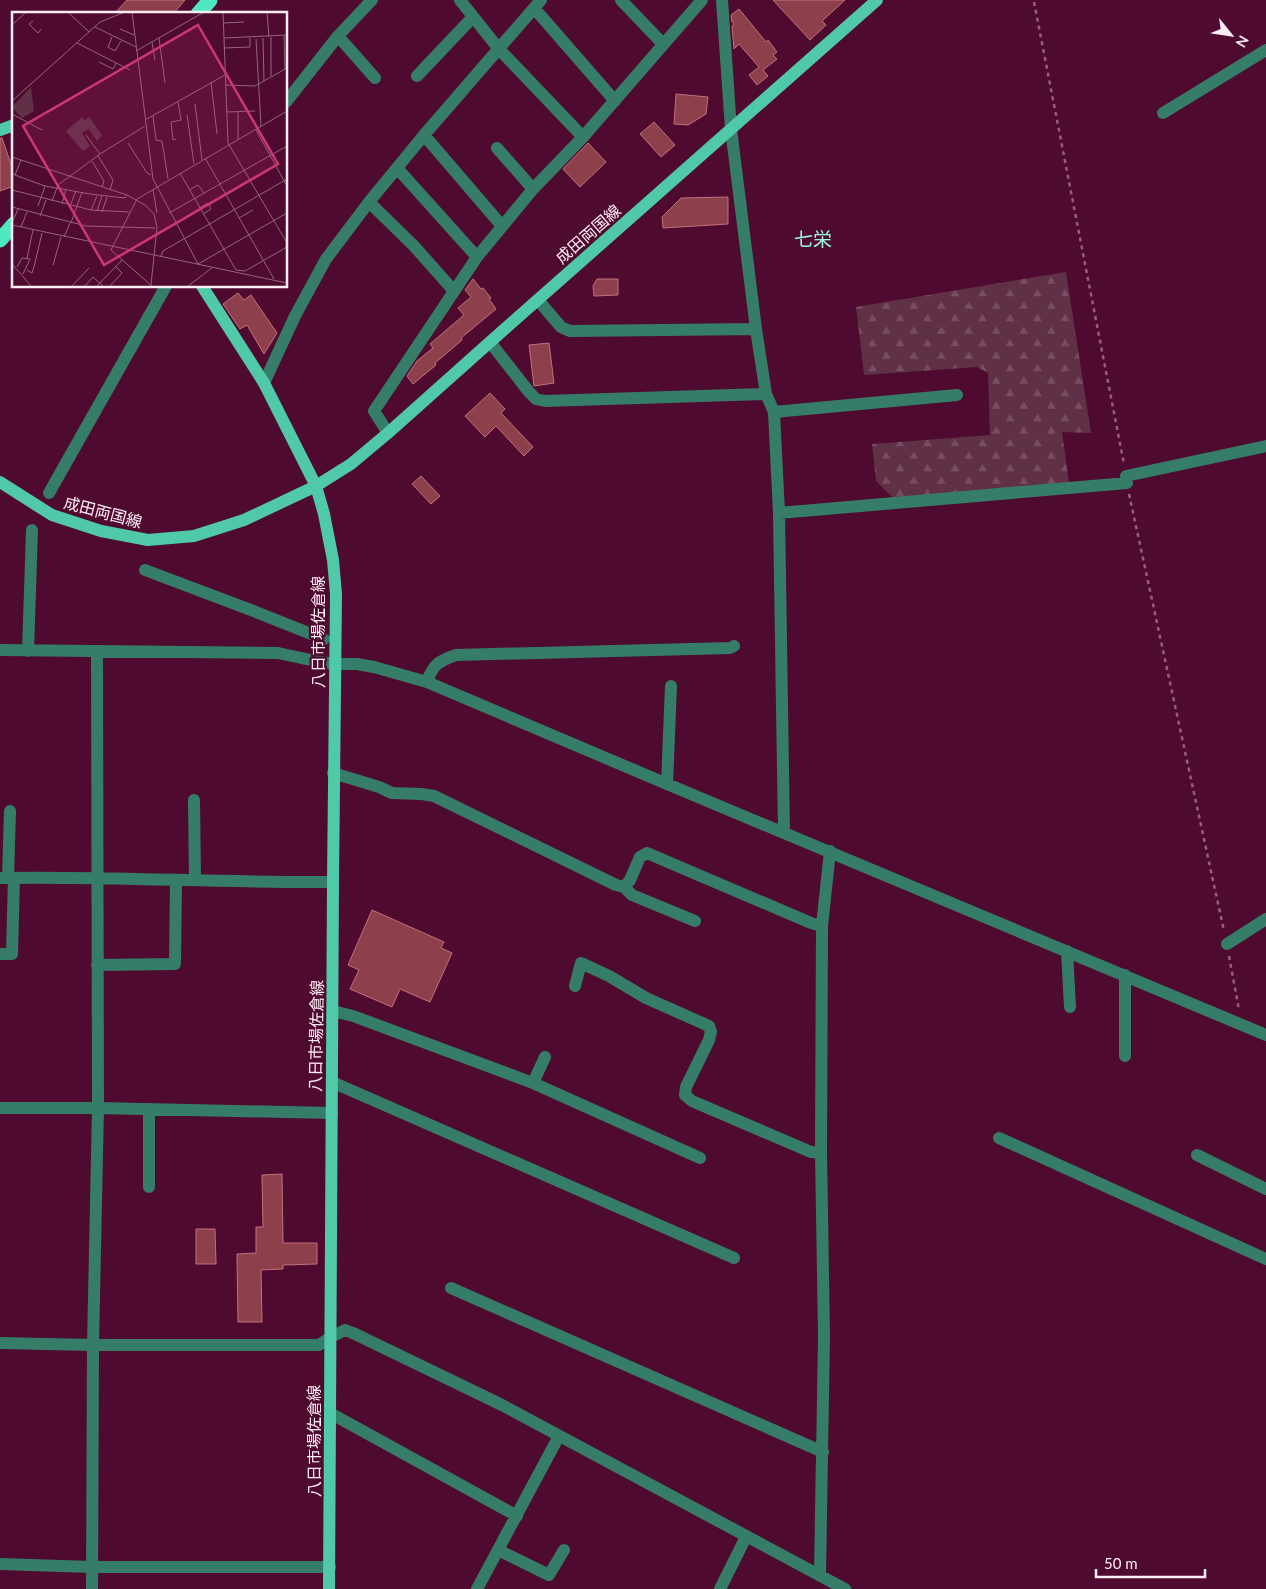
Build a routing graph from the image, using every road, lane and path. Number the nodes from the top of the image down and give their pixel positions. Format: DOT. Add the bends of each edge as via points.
graph roads {
  1 [pos="210,0"];
  2 [pos="372,0"];
  3 [pos="460,0"];
  4 [pos="621,0"];
  5 [pos="702,0"];
  6 [pos="722,0"];
  7 [pos="877,0"];
  8 [pos="1034,2"];
  9 [pos="538,4"];
  10 [pos="200,12"];
  11 [pos="473,17"];
  12 [pos="338,36"];
  13 [pos="663,44"];
  14 [pos="498,48"];
  15 [pos="1266,50"];
  16 [pos="417,76"];
  17 [pos="375,78"];
  18 [pos="288,99"];
  19 [pos="615,101"];
  20 [pos="1163,114"];
  21 [pos="12,126"];
  22 [pos="732,129"];
  23 [pos="0,130"];
  24 [pos="424,135"];
  25 [pos="584,137"];
  26 [pos="498,148"];
  27 [pos="397,168"];
  28 [pos="533,189"];
  29 [pos="369,202"];
  30 [pos="12,226"];
  31 [pos="502,226"];
  32 [pos="0,240"];
  33 [pos="477,257"];
  34 [pos="165,288"];
  35 [pos="203,288"];
  36 [pos="454,291"];
  37 [pos="538,300"];
  38 [pos="756,329"];
  39 [pos="490,342"];
  40 [pos="264,383"];
  41 [pos="766,394"];
  42 [pos="957,394"];
  43 [pos="774,412"];
  44 [pos="388,433"];
  45 [pos="1266,446"];
  46 [pos="1126,480"];
  47 [pos="0,482"];
  48 [pos="316,486"];
  49 [pos="48,493"];
  50 [pos="779,513"];
  51 [pos="32,530"];
  52 [pos="146,570"];
  53 [pos="324,639"];
  54 [pos="734,646"];
  55 [pos="0,650"];
  56 [pos="28,650"];
  57 [pos="98,651"];
  58 [pos="335,664"];
  59 [pos="427,682"];
  60 [pos="671,686"];
  61 [pos="334,773"];
  62 [pos="666,784"];
  63 [pos="194,800"];
  64 [pos="10,811"];
  65 [pos="784,832"];
  66 [pos="830,851"];
  67 [pos="97,877"];
  68 [pos="7,878"];
  69 [pos="176,880"];
  70 [pos="195,880"];
  71 [pos="333,882"];
  72 [pos="624,887"];
  73 [pos="1266,919"];
  74 [pos="695,921"];
  75 [pos="822,926"];
  76 [pos="1227,944"];
  77 [pos="1067,951"];
  78 [pos="0,954"];
  79 [pos="97,965"];
  80 [pos="1125,975"];
  81 [pos="575,986"];
  82 [pos="1070,1007"];
  83 [pos="333,1011"];
  84 [pos="1241,1024"];
  85 [pos="1266,1035"];
  86 [pos="1125,1056"];
  87 [pos="545,1057"];
  88 [pos="332,1082"];
  89 [pos="533,1083"];
  90 [pos="0,1108"];
  91 [pos="98,1108"];
  92 [pos="149,1110"];
  93 [pos="332,1114"];
  94 [pos="999,1138"];
  95 [pos="821,1153"];
  96 [pos="1198,1155"];
  97 [pos="700,1158"];
  98 [pos="149,1188"];
  99 [pos="1266,1189"];
  100 [pos="734,1258"];
  101 [pos="1266,1259"];
  102 [pos="450,1288"];
  103 [pos="331,1337"];
  104 [pos="0,1343"];
  105 [pos="93,1345"];
  106 [pos="330,1413"];
  107 [pos="559,1436"];
  108 [pos="823,1452"];
  109 [pos="516,1516"];
  110 [pos="746,1537"];
  111 [pos="498,1550"];
  112 [pos="564,1550"];
  113 [pos="0,1564"];
  114 [pos="92,1567"];
  115 [pos="330,1567"];
  116 [pos="820,1575"];
  117 [pos="92,1589"];
  118 [pos="329,1589"];
  119 [pos="477,1589"];
  120 [pos="720,1589"];
  121 [pos="845,1589"];
  1 -- 10 [label="highway"];
  2 -- 12 [label="street"];
  3 -- 11 [label="street"];
  4 -- 13 [label="street"];
  5 -- 13 [label="street"];
  6 -- 22 [label="street"];
  7 -- 22 [label="main road, 成田両国線"];
  8 -- 46 [label="path"];
  9 -- 14 [label="street"];
  9 -- 19 [label="street"];
  11 -- 14 [label="street"];
  11 -- 16 [label="street"];
  12 -- 17 [label="street"];
  12 -- 18 [label="street"];
  13 -- 19 [label="street"];
  14 -- 24 [label="street"];
  14 -- 25 [label="street"];
  15 -- 20 [label="street"];
  19 -- 25 [label="street"];
  21 -- 23 [label="main road"];
  22 -- 37 [label="main road, 成田両国線"];
  22 -- 38 [label="street"];
  24 -- 27 [label="street"];
  24 -- 31 [label="street"];
  25 -- 28 [label="street"];
  26 -- 28 [label="street"];
  27 -- 29 [label="street"];
  27 -- 33 [label="street"];
  28 -- 31 [label="street"];
  29 -- 36 [label="street"];
  29 -- 40 [label="street" via="326,259"];
  30 -- 32 [label="highway"];
  31 -- 33 [label="street"];
  33 -- 36 [label="street"];
  34 -- 49 [label="street"];
  35 -- 40 [label="main road"];
  36 -- 44 [label="street" via="374,411"];
  37 -- 38 [label="street" via="561,327 570,331"];
  37 -- 39 [label="main road, 成田両国線"];
  38 -- 41 [label="street"];
  39 -- 41 [label="street" via="536,400"];
  39 -- 44 [label="main road, 成田両国線"];
  40 -- 48 [label="main road"];
  41 -- 43 [label="street"];
  42 -- 43 [label="street"];
  43 -- 50 [label="street"];
  44 -- 48 [label="main road, 成田両国線" via="352,464"];
  45 -- 46 [label="street"];
  46 -- 50 [label="street"];
  46 -- 76 [label="path"];
  47 -- 48 [label="main road, 成田両国線" via="52,515 101,531 148,540 194,536 244,520"];
  48 -- 58 [label="main road, 八日市場佐倉線" via="333,560"];
  50 -- 65 [label="street"];
  51 -- 56 [label="street"];
  52 -- 53 [label="street"];
  54 -- 59 [label="street" via="456,655 438,663 431,670"];
  55 -- 56 [label="street"];
  56 -- 57 [label="street"];
  57 -- 58 [label="street" via="278,653"];
  57 -- 67 [label="street"];
  58 -- 59 [label="street" via="366,666"];
  58 -- 61 [label="main road, 八日市場佐倉線"];
  59 -- 62 [label="street"];
  60 -- 62 [label="street"];
  61 -- 71 [label="main road, 八日市場佐倉線"];
  61 -- 72 [label="street" via="392,793 434,796"];
  62 -- 65 [label="street"];
  63 -- 70 [label="street"];
  64 -- 68 [label="street"];
  65 -- 66 [label="street"];
  66 -- 75 [label="street"];
  66 -- 77 [label="street"];
  67 -- 68 [label="street"];
  67 -- 69 [label="street"];
  67 -- 79 [label="street"];
  68 -- 78 [label="street" via="12,954"];
  69 -- 70 [label="street"];
  69 -- 79 [label="street" via="175,964"];
  70 -- 71 [label="street"];
  71 -- 83 [label="main road, 八日市場佐倉線"];
  72 -- 74 [label="street" via="632,895"];
  72 -- 75 [label="street" via="640,857 647,853"];
  73 -- 76 [label="street"];
  75 -- 95 [label="street"];
  76 -- 84 [label="path"];
  77 -- 80 [label="street"];
  77 -- 82 [label="street"];
  79 -- 91 [label="street"];
  80 -- 84 [label="street"];
  80 -- 86 [label="street"];
  81 -- 95 [label="street" via="581,963 646,998 709,1026 709,1040 685,1095 692,1101 811,1152"];
  83 -- 88 [label="main road, 八日市場佐倉線"];
  83 -- 89 [label="street"];
  84 -- 85 [label="street"];
  87 -- 89 [label="street"];
  88 -- 93 [label="main road, 八日市場佐倉線"];
  88 -- 100 [label="street"];
  89 -- 97 [label="street"];
  90 -- 91 [label="street"];
  91 -- 92 [label="street"];
  91 -- 105 [label="street"];
  92 -- 93 [label="street"];
  92 -- 98 [label="street"];
  93 -- 103 [label="main road, 八日市場佐倉線"];
  94 -- 101 [label="street"];
  95 -- 108 [label="street"];
  96 -- 99 [label="street"];
  102 -- 108 [label="street"];
  103 -- 105 [label="street" via="319,1345"];
  103 -- 106 [label="main road, 八日市場佐倉線"];
  103 -- 107 [label="street" via="345,1330 353,1333"];
  104 -- 105 [label="street"];
  105 -- 114 [label="street"];
  106 -- 109 [label="street"];
  106 -- 115 [label="main road, 八日市場佐倉線"];
  107 -- 109 [label="street"];
  107 -- 110 [label="street"];
  108 -- 116 [label="street"];
  109 -- 111 [label="street"];
  110 -- 116 [label="street"];
  110 -- 120 [label="street"];
  111 -- 112 [label="street" via="549,1575"];
  111 -- 119 [label="street"];
  113 -- 114 [label="street"];
  114 -- 115 [label="street"];
  114 -- 117 [label="street"];
  115 -- 118 [label="main road, 八日市場佐倉線"];
  116 -- 121 [label="street"];
}
